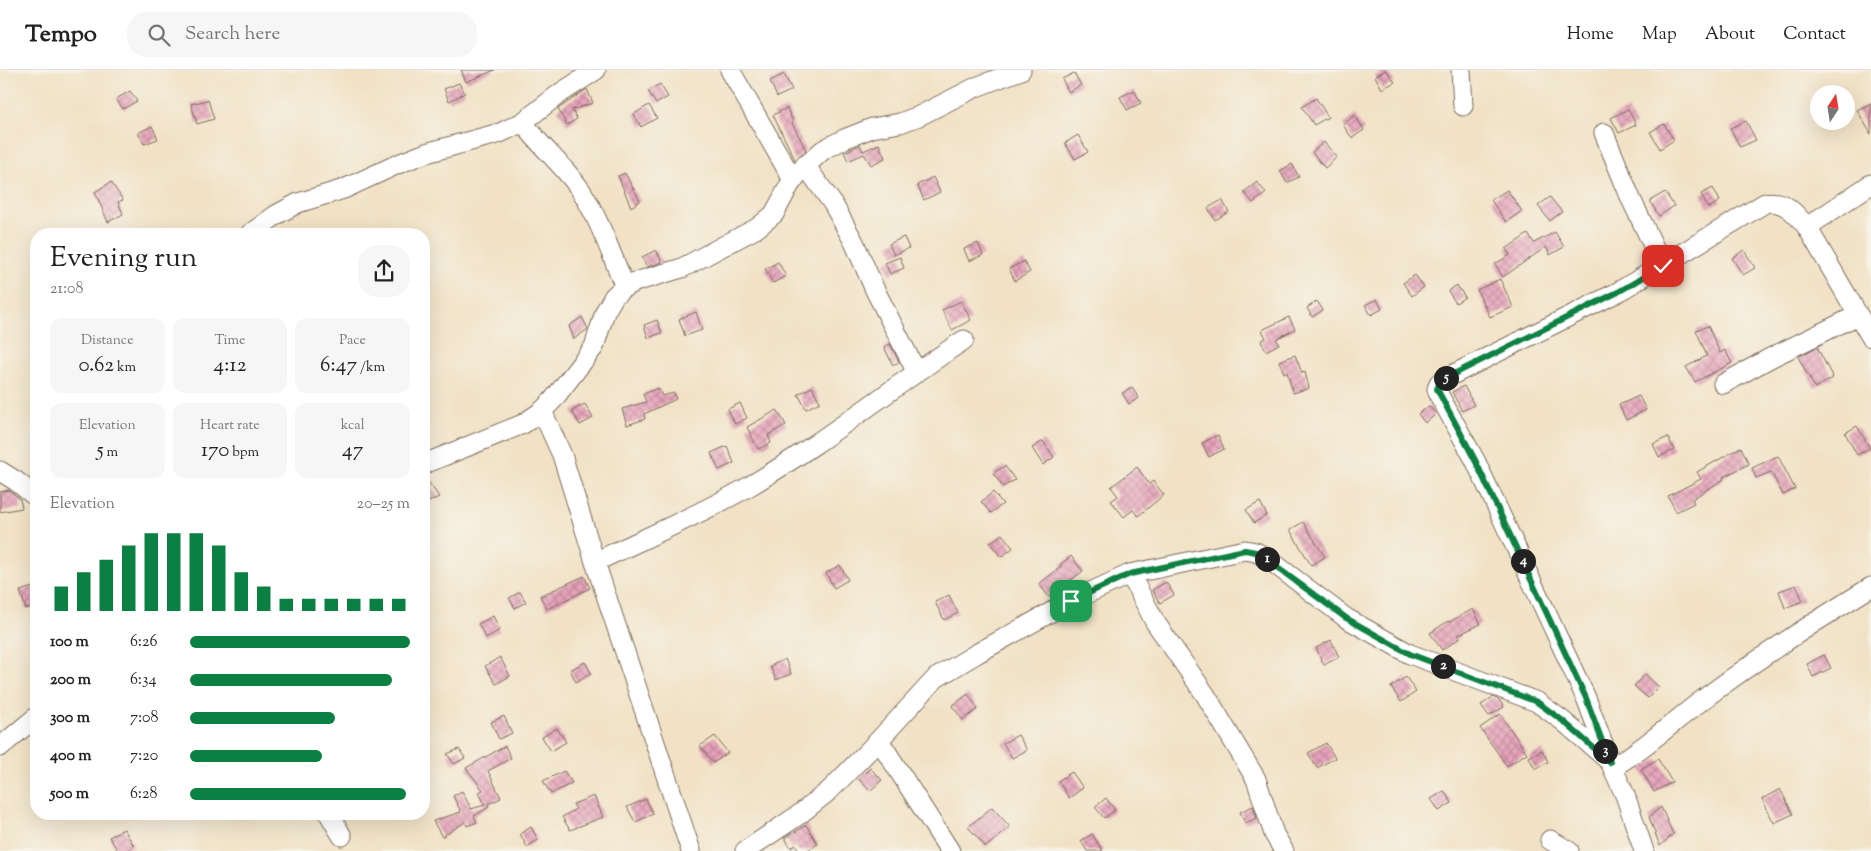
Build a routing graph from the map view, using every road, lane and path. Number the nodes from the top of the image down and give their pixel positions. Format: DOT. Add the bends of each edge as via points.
graph roads {
  1 [pos="596,70"];
  2 [pos="730,70"];
  3 [pos="1021,70"];
  4 [pos="1461,70"];
  5 [pos="1463,106"];
  6 [pos="523,122"];
  7 [pos="1604,133"];
  8 [pos="805,165"];
  9 [pos="793,180"];
  10 [pos="1871,184"];
  11 [pos="1807,227"];
  12 [pos="258,228"];
  13 [pos="1663,266"];
  14 [pos="625,287"];
  15 [pos="1858,315"];
  16 [pos="1871,337"];
  17 [pos="964,340"];
  18 [pos="916,371"];
  19 [pos="1723,384"];
  20 [pos="542,411"];
  21 [pos="430,462"];
  22 [pos="0,470"];
  23 [pos="30,493"];
  24 [pos="595,562"];
  25 [pos="1130,574"];
  26 [pos="1871,587"];
  27 [pos="30,722"];
  28 [pos="879,740"];
  29 [pos="0,747"];
  30 [pos="1611,765"];
  31 [pos="333,820"];
  32 [pos="342,836"];
  33 [pos="1550,840"];
  34 [pos="691,851"];
  35 [pos="744,851"];
  36 [pos="950,851"];
  37 [pos="1284,851"];
  38 [pos="1569,851"];
  39 [pos="1644,851"];
  1 -- 6 [label="street"];
  2 -- 9 [label="street"];
  3 -- 8 [label="street" via="976,87 919,116 844,139"];
  4 -- 5 [label="street"];
  6 -- 12 [label="street" via="500,133 426,153 344,190 298,203"];
  6 -- 14 [label="street" via="582,193"];
  7 -- 13 [label="street"];
  8 -- 9 [label="street"];
  8 -- 18 [label="street" via="833,204 854,242"];
  9 -- 14 [label="street" via="774,214 757,228 682,268"];
  10 -- 11 [label="street"];
  11 -- 13 [label="street" via="1784,204 1765,203"];
  11 -- 15 [label="street"];
  13 -- 30 [label="street" via="1446,378 1437,389 1475,460 1545,608 1586,698"];
  14 -- 20 [label="street" via="614,296 605,312 594,348"];
  15 -- 16 [label="street"];
  15 -- 19 [label="street"];
  17 -- 18 [label="street"];
  18 -- 24 [label="street" via="821,440 747,487"];
  20 -- 21 [label="street" via="523,424"];
  20 -- 24 [label="street" via="562,454"];
  22 -- 23 [label="street"];
  24 -- 34 [label="street"];
  25 -- 28 [label="street" via="1071,601 936,678"];
  25 -- 30 [label="street" via="1245,550 1256,552 1346,618 1410,654 1537,702"];
  25 -- 37 [label="street" via="1155,622 1205,694 1256,779 1274,834"];
  26 -- 30 [label="street" via="1824,615 1704,698 1631,757"];
  27 -- 29 [label="street"];
  28 -- 35 [label="street" via="830,790"];
  28 -- 36 [label="street"];
  30 -- 39 [label="street"];
  31 -- 32 [label="street"];
  33 -- 38 [label="street"];
}
